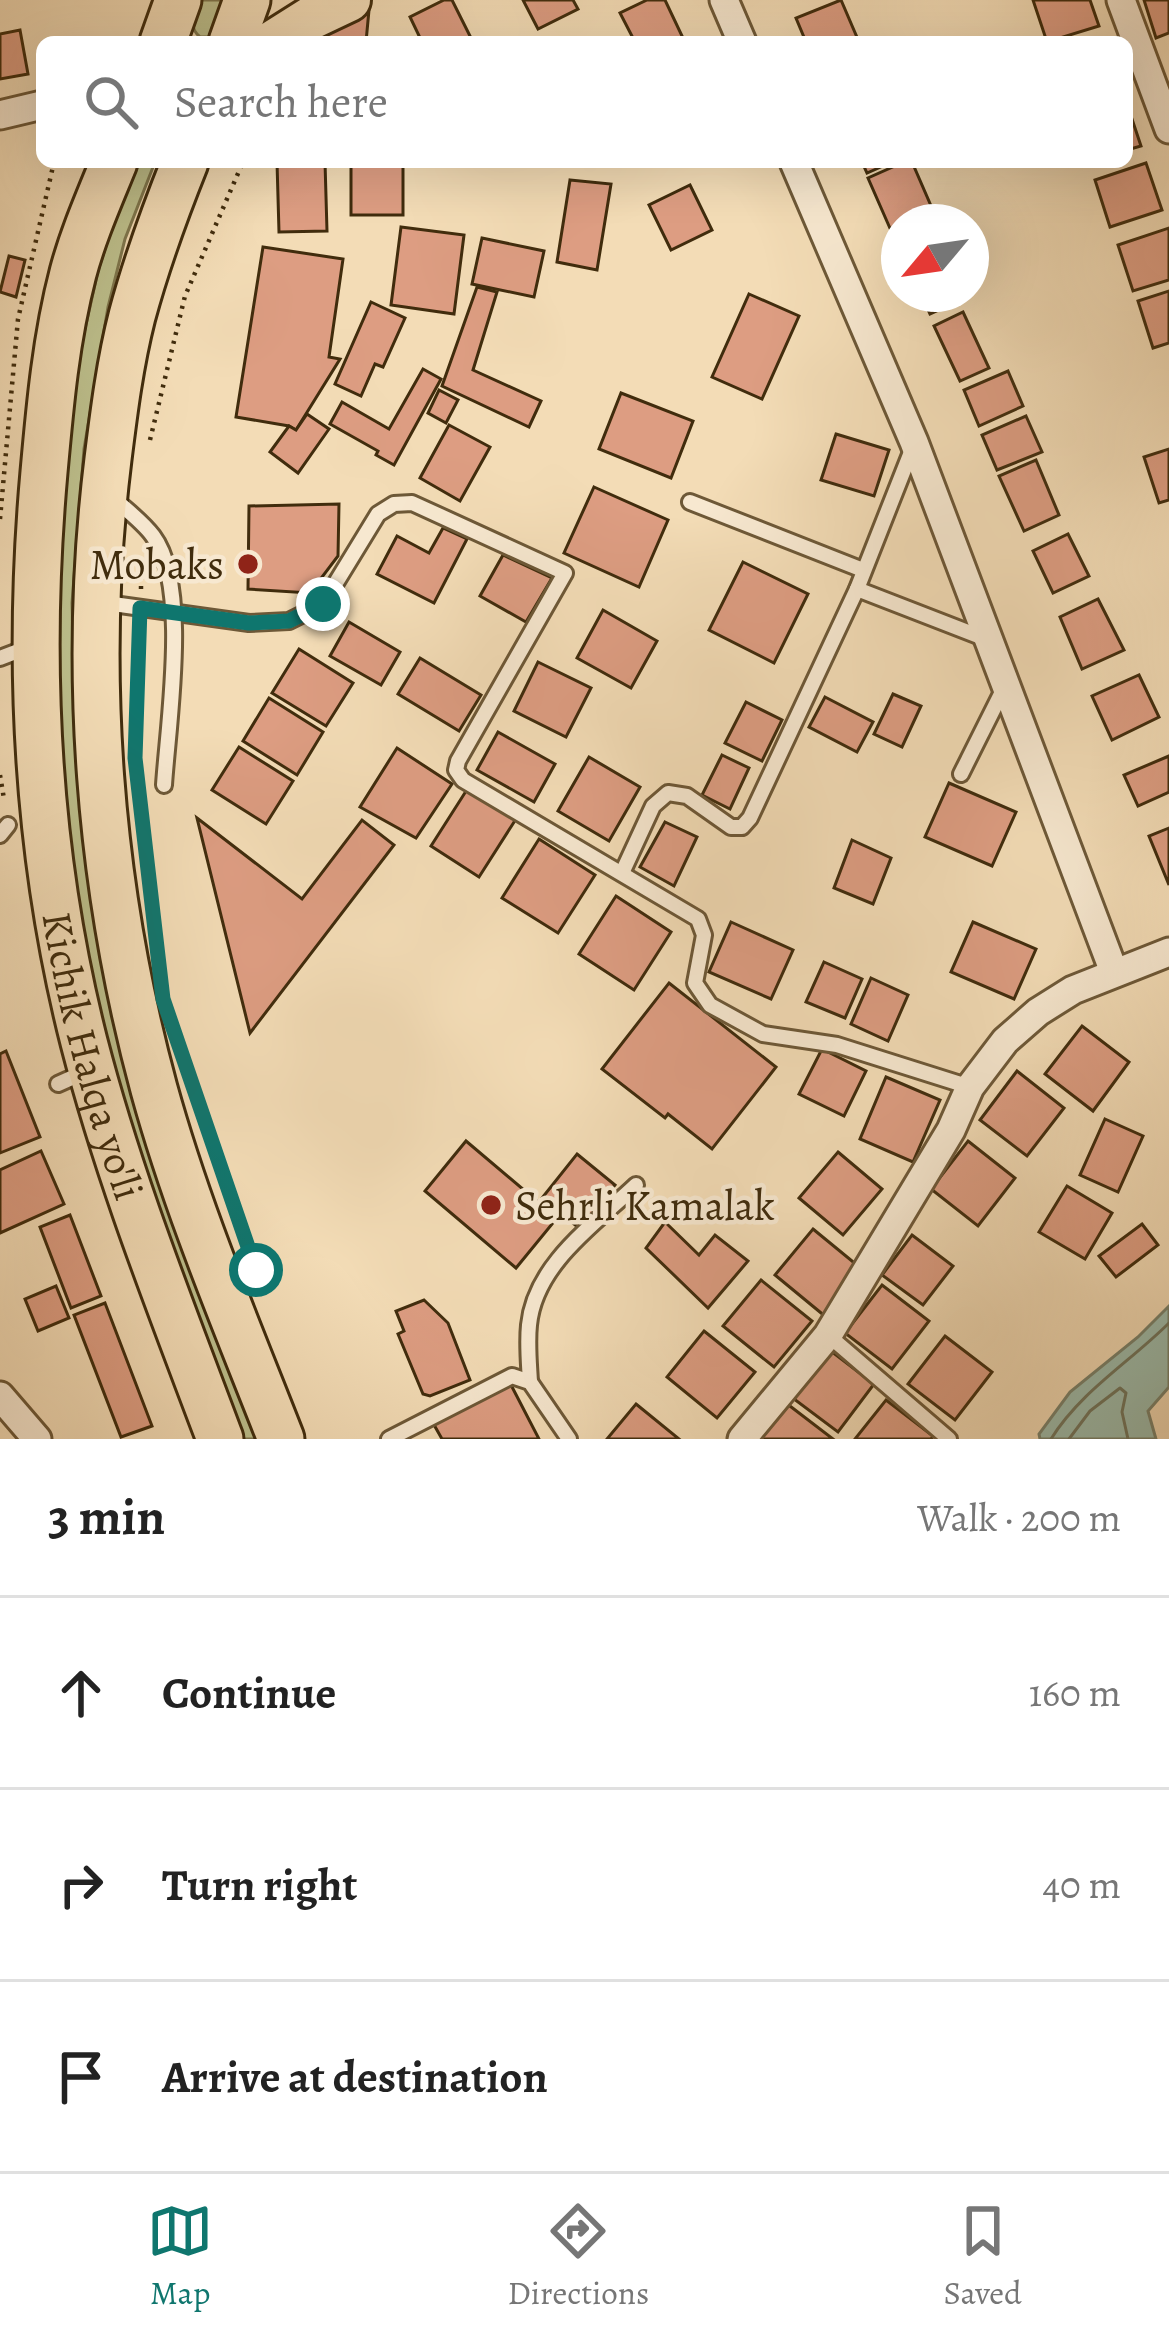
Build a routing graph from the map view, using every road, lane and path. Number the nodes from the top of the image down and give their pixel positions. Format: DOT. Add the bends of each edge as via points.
graph roads {
  1 [pos="178,0"];
  2 [pos="247,0"];
  3 [pos="350,0"];
  4 [pos="724,0"];
  5 [pos="1121,0"];
  6 [pos="165,36"];
  7 [pos="234,36"];
  8 [pos="282,36"];
  9 [pos="739,36"];
  10 [pos="36,107"];
  11 [pos="0,115"];
  12 [pos="1169,128"];
  13 [pos="112,168"];
  14 [pos="183,168"];
  15 [pos="240,168"];
  16 [pos="797,168"];
  17 [pos="914,442"];
  18 [pos="149,444"];
  19 [pos="104,489"];
  20 [pos="690,502"];
  21 [pos="141,560"];
  22 [pos="863,570"];
  23 [pos="857,589"];
  24 [pos="119,605"];
  25 [pos="176,613"];
  26 [pos="988,640"];
  27 [pos="18,651"];
  28 [pos="1006,686"];
  29 [pos="136,716"];
  30 [pos="961,774"];
  31 [pos="164,785"];
  32 [pos="622,873"];
  33 [pos="1169,952"];
  34 [pos="1114,972"];
  35 [pos="970,1088"];
  36 [pos="202,1112"];
  37 [pos="636,1185"];
  38 [pos="248,1248"];
  39 [pos="828,1335"];
  40 [pos="530,1382"];
  41 [pos="0,1396"];
  42 [pos="37,1439"];
  43 [pos="220,1439"];
  44 [pos="281,1439"];
  45 [pos="389,1439"];
  46 [pos="569,1439"];
  47 [pos="742,1439"];
  48 [pos="949,1439"];
  1 -- 6 [label="highway"];
  2 -- 7 [label="highway"];
  3 -- 8 [label="main road"];
  4 -- 9 [label="street"];
  5 -- 12 [label="street"];
  10 -- 11 [label="street"];
  13 -- 27 [label="highway, Kichik Halqa yo'li" via="60,330"];
  14 -- 19 [label="highway, Kichik Halqa yo'li" via="133,313"];
  15 -- 18 [label="path" via="184,296"];
  16 -- 17 [label="street"];
  17 -- 22 [label="lane"];
  17 -- 26 [label="street"];
  19 -- 24 [label="highway, Kichik Halqa yo'li"];
  19 -- 25 [label="lane" via="154,538"];
  20 -- 22 [label="lane"];
  21 -- 24 [label="path"];
  22 -- 23 [label="lane"];
  23 -- 26 [label="lane"];
  23 -- 32 [label="lane" via="750,818 731,827 687,796 668,793 653,806"];
  24 -- 25 [label="lane"];
  24 -- 29 [label="path"];
  24 -- 44 [label="highway, Kichik Halqa yo'li" via="97,703 121,942 184,1182"];
  25 -- 31 [label="lane"];
  25 -- 32 [label="lane" via="249,623 306,613 323,604 378,514 394,504 412,503 565,573 456,770"];
  26 -- 28 [label="street"];
  27 -- 43 [label="highway, Kichik Halqa yo'li" via="67,967 75,1076"];
  28 -- 30 [label="lane"];
  28 -- 34 [label="street"];
  32 -- 35 [label="lane" via="698,919 704,935 694,983 710,1005 764,1034 837,1045"];
  33 -- 34 [label="street"];
  34 -- 35 [label="street" via="1038,1012"];
  35 -- 39 [label="street"];
  36 -- 38 [label="path"];
  37 -- 40 [label="lane" via="543,1277 529,1322"];
  39 -- 47 [label="street"];
  39 -- 48 [label="lane"];
  40 -- 45 [label="lane" via="512,1376"];
  40 -- 46 [label="lane"];
  41 -- 42 [label="street"];
}
